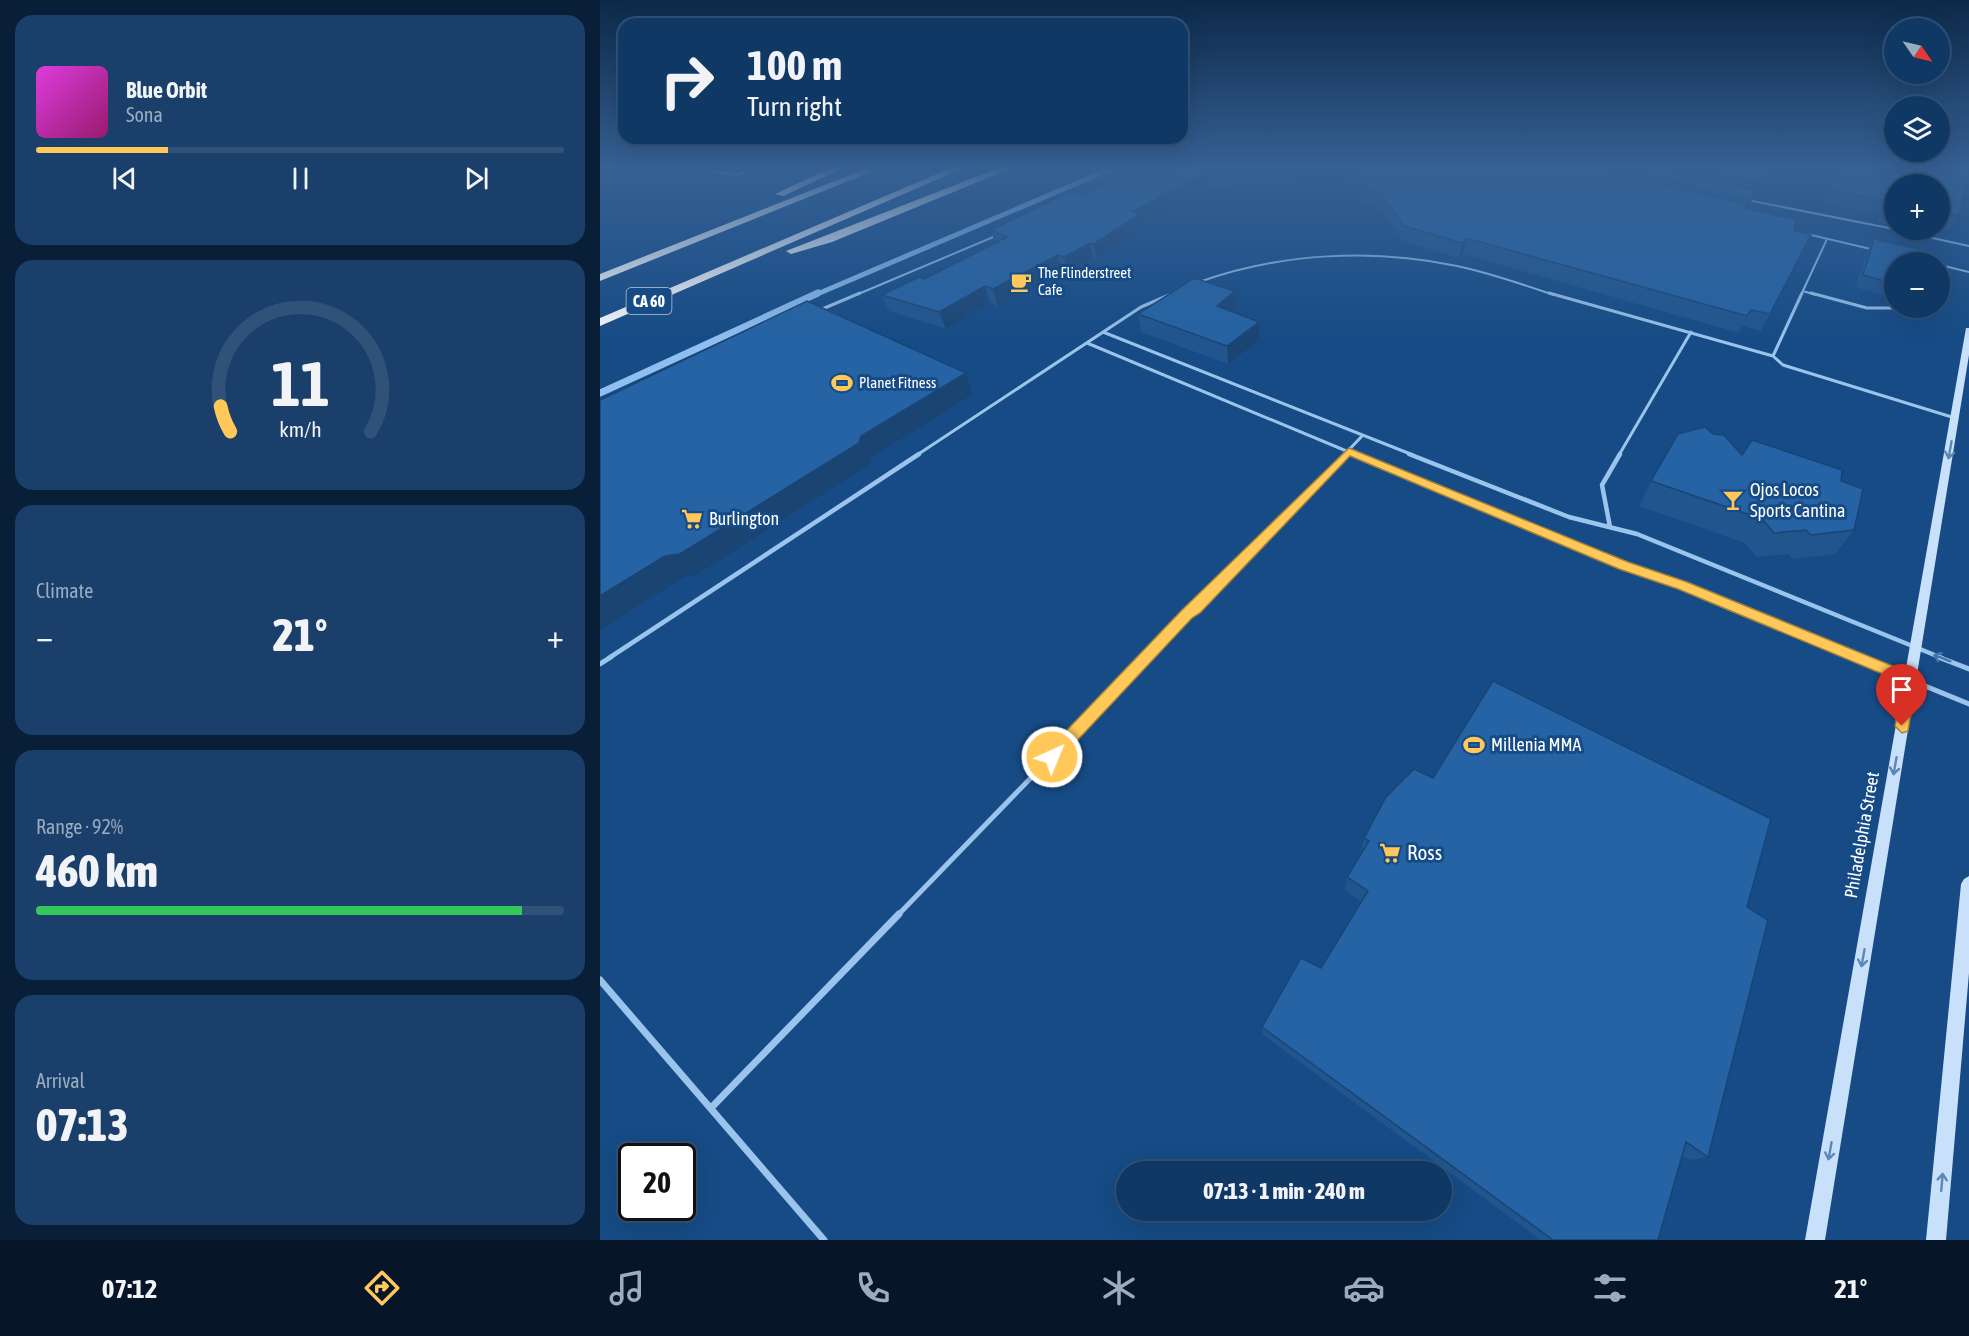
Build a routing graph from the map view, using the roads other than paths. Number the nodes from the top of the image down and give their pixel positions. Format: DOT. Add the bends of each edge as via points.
graph roads {
  1 [pos="706,225"];
  2 [pos="734,225"];
  3 [pos="827,225"];
  4 [pos="866,225"];
  5 [pos="1804,233"];
  6 [pos="999,234"];
  7 [pos="1827,239"];
  8 [pos="1943,240"];
  9 [pos="1969,246"];
  10 [pos="1881,251"];
  11 [pos="1950,267"];
  12 [pos="600,270"];
  13 [pos="1969,272"];
  14 [pos="600,278"];
  15 [pos="698,280"];
  16 [pos="1194,284"];
  17 [pos="1803,291"];
  18 [pos="1174,293"];
  19 [pos="1884,310"];
  20 [pos="812,314"];
  21 [pos="600,322"];
  22 [pos="1969,330"];
  23 [pos="1103,332"];
  24 [pos="1691,332"];
  25 [pos="1087,343"];
  26 [pos="1773,356"];
  27 [pos="1955,418"];
  28 [pos="1363,435"];
  29 [pos="1349,451"];
  30 [pos="1610,527"];
  31 [pos="1916,647"];
  32 [pos="600,664"];
  33 [pos="1969,669"];
  34 [pos="1910,679"];
  35 [pos="1969,704"];
  36 [pos="1969,884"];
  37 [pos="600,980"];
  38 [pos="711,1108"];
  39 [pos="824,1240"];
  40 [pos="1815,1240"];
  41 [pos="1936,1240"];
  1 -- 12 [label="highway"];
  2 -- 14 [label="highway, CA 60"];
  3 -- 15 [label="highway, CA 60"];
  4 -- 15 [label="highway"];
  5 -- 7 [label="lane"];
  6 -- 20 [label="lane"];
  7 -- 10 [label="lane"];
  7 -- 17 [label="lane"];
  8 -- 9 [label="lane"];
  11 -- 13 [label="lane"];
  15 -- 21 [label="highway, CA 60"];
  16 -- 24 [label="lane" via="1213,276 1282,262 1389,256 1456,265"];
  17 -- 19 [label="lane"];
  17 -- 26 [label="lane"];
  18 -- 23 [label="lane" via="1141,307"];
  22 -- 27 [label="main road, Philadelphia Street"];
  23 -- 25 [label="lane"];
  23 -- 28 [label="lane"];
  24 -- 26 [label="lane"];
  24 -- 30 [label="lane" via="1602,485"];
  25 -- 29 [label="lane"];
  25 -- 32 [label="lane"];
  26 -- 27 [label="lane" via="1783,365"];
  27 -- 31 [label="main road, Philadelphia Street, one-way"];
  28 -- 29 [label="lane"];
  28 -- 30 [label="lane" via="1569,517"];
  29 -- 34 [label="lane" via="1623,566 1682,586"];
  29 -- 38 [label="lane"];
  30 -- 31 [label="lane"];
  33 -- 31 [label="lane, one-way"];
  31 -- 34 [label="main road, Philadelphia Street"];
  34 -- 35 [label="lane"];
  34 -- 40 [label="main road, Philadelphia Street, one-way"];
  41 -- 36 [label="main road, one-way"];
  37 -- 38 [label="lane"];
  38 -- 39 [label="lane"];
}
